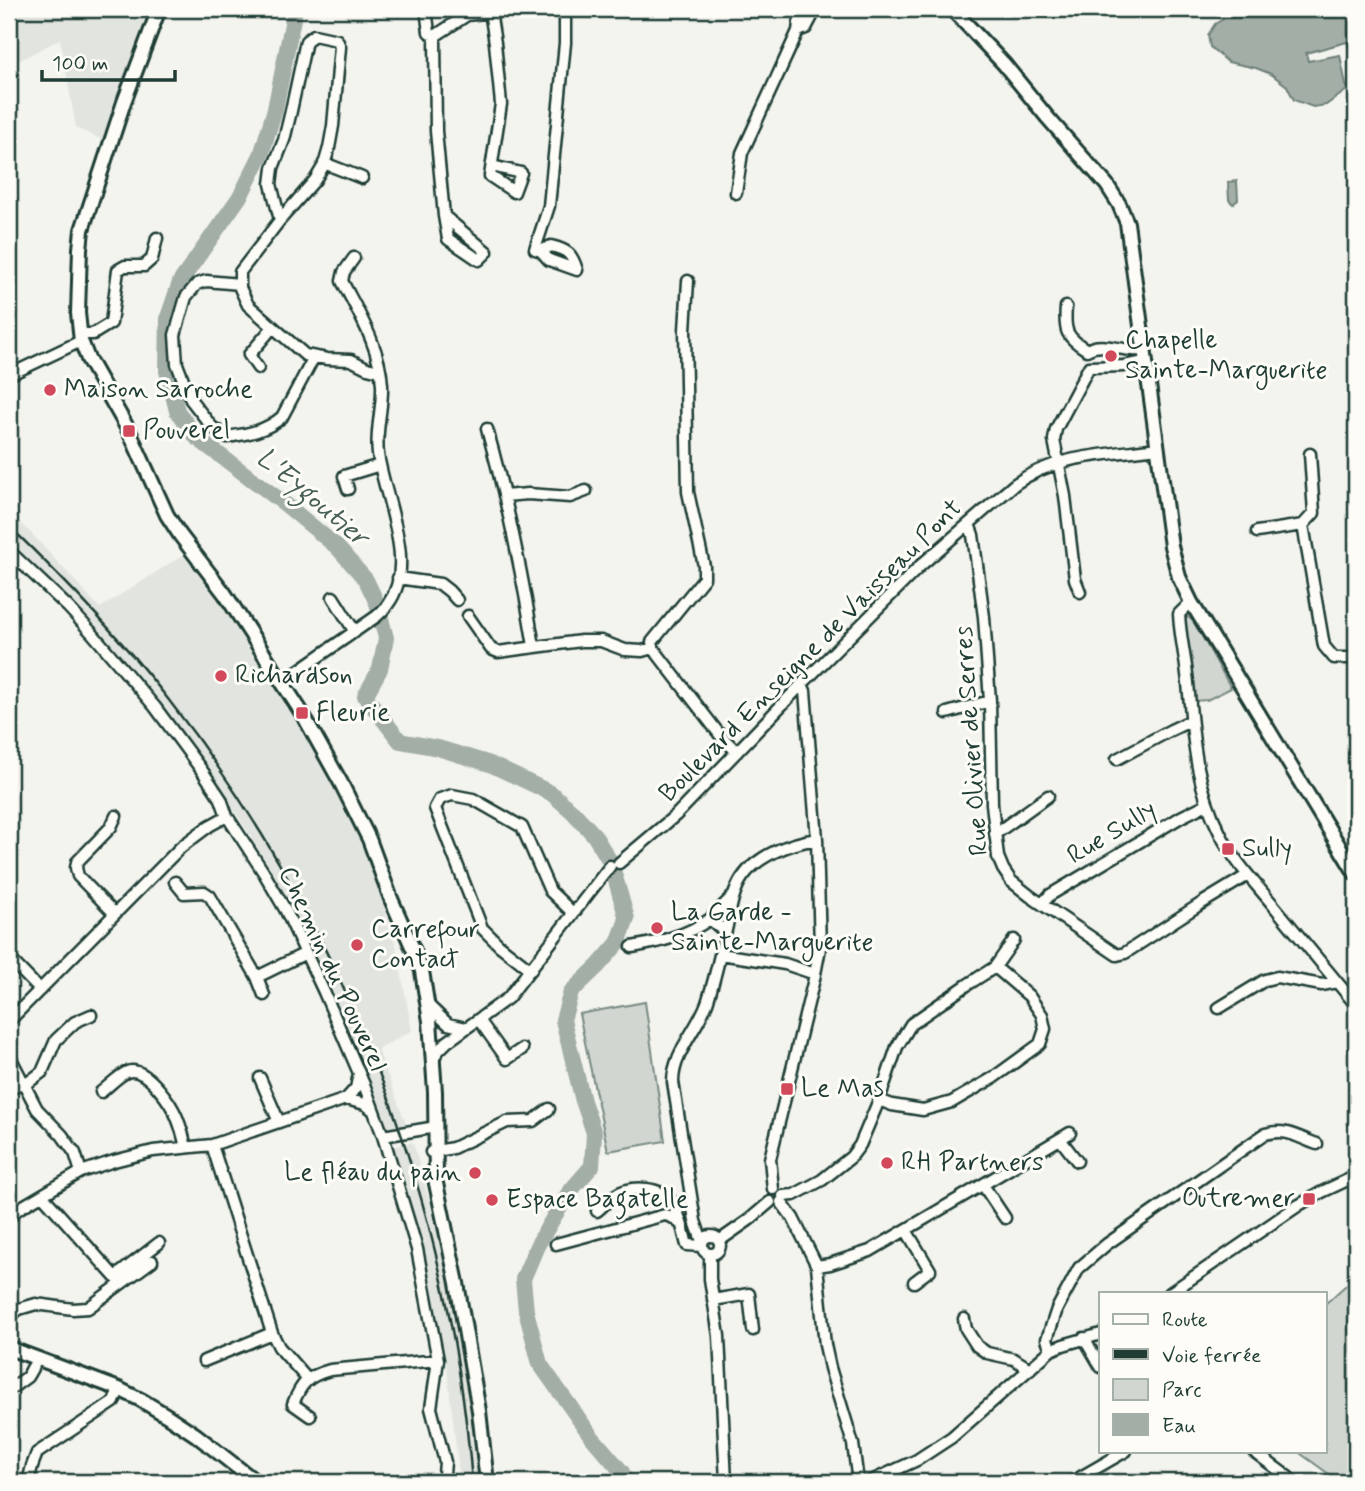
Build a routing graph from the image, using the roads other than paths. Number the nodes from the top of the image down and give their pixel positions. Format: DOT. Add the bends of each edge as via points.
graph roads {
  1 [pos="159,9"];
  2 [pos="426,9"];
  3 [pos="518,9"];
  4 [pos="565,9"];
  5 [pos="806,9"];
  6 [pos="816,9"];
  7 [pos="952,9"];
  8 [pos="490,11"];
  9 [pos="798,31"];
  10 [pos="435,36"];
  11 [pos="324,163"];
  12 [pos="492,166"];
  13 [pos="362,178"];
  14 [pos="736,193"];
  15 [pos="444,216"];
  16 [pos="280,220"];
  17 [pos="157,239"];
  18 [pos="538,250"];
  19 [pos="354,258"];
  20 [pos="688,281"];
  21 [pos="240,284"];
  22 [pos="1066,307"];
  23 [pos="273,327"];
  24 [pos="81,337"];
  25 [pos="1087,350"];
  26 [pos="1144,356"];
  27 [pos="314,357"];
  28 [pos="1089,367"];
  29 [pos="257,368"];
  30 [pos="380,371"];
  31 [pos="9,374"];
  32 [pos="487,429"];
  33 [pos="1158,449"];
  34 [pos="1310,454"];
  35 [pos="1058,462"];
  36 [pos="380,466"];
  37 [pos="348,489"];
  38 [pos="586,491"];
  39 [pos="504,496"];
  40 [pos="969,524"];
  41 [pos="1303,525"];
  42 [pos="1257,532"];
  43 [pos="9,551"];
  44 [pos="398,578"];
  45 [pos="1080,592"];
  46 [pos="333,597"];
  47 [pos="457,600"];
  48 [pos="1191,602"];
  49 [pos="468,616"];
  50 [pos="355,632"];
  51 [pos="534,646"];
  52 [pos="653,648"];
  53 [pos="1356,657"];
  54 [pos="282,682"];
  55 [pos="802,684"];
  56 [pos="990,701"];
  57 [pos="947,713"];
  58 [pos="1190,721"];
  59 [pos="737,752"];
  60 [pos="1117,759"];
  61 [pos="1048,796"];
  62 [pos="1207,804"];
  63 [pos="116,816"];
  64 [pos="227,816"];
  65 [pos="995,834"];
  66 [pos="817,839"];
  67 [pos="1356,874"];
  68 [pos="1248,875"];
  69 [pos="175,883"];
  70 [pos="734,895"];
  71 [pos="391,899"];
  72 [pos="1042,904"];
  73 [pos="573,913"];
  74 [pos="115,914"];
  75 [pos="710,919"];
  76 [pos="725,932"];
  77 [pos="1014,940"];
  78 [pos="632,947"];
  79 [pos="306,953"];
  80 [pos="720,954"];
  81 [pos="9,958"];
  82 [pos="995,967"];
  83 [pos="531,970"];
  84 [pos="815,974"];
  85 [pos="257,977"];
  86 [pos="1337,982"];
  87 [pos="40,990"];
  88 [pos="264,995"];
  89 [pos="1356,1005"];
  90 [pos="1219,1008"];
  91 [pos="91,1015"];
  92 [pos="479,1020"];
  93 [pos="9,1021"];
  94 [pos="429,1026"];
  95 [pos="466,1027"];
  96 [pos="447,1042"];
  97 [pos="522,1049"];
  98 [pos="9,1055"];
  99 [pos="433,1060"];
  100 [pos="359,1073"];
  101 [pos="260,1078"];
  102 [pos="24,1084"];
  103 [pos="9,1090"];
  104 [pos="101,1092"];
  105 [pos="346,1099"];
  106 [pos="879,1100"];
  107 [pos="550,1109"];
  108 [pos="373,1110"];
  109 [pos="279,1122"];
  110 [pos="432,1128"];
  111 [pos="1070,1133"];
  112 [pos="383,1136"];
  113 [pos="1060,1139"];
  114 [pos="212,1144"];
  115 [pos="1317,1144"];
  116 [pos="186,1147"];
  117 [pos="433,1152"];
  118 [pos="1077,1161"];
  119 [pos="81,1172"];
  120 [pos="1356,1176"];
  121 [pos="983,1185"];
  122 [pos="773,1189"];
  123 [pos="42,1195"];
  124 [pos="782,1199"];
  125 [pos="770,1202"];
  126 [pos="597,1211"];
  127 [pos="1005,1217"];
  128 [pos="9,1218"];
  129 [pos="684,1227"];
  130 [pos="906,1230"];
  131 [pos="719,1241"];
  132 [pos="702,1243"];
  133 [pos="159,1244"];
  134 [pos="556,1244"];
  135 [pos="710,1255"];
  136 [pos="152,1261"];
  137 [pos="817,1266"];
  138 [pos="914,1282"];
  139 [pos="1171,1292"];
  140 [pos="713,1300"];
  141 [pos="9,1317"];
  142 [pos="964,1319"];
  143 [pos="754,1330"];
  144 [pos="272,1333"];
  145 [pos="1099,1334"];
  146 [pos="1084,1338"];
  147 [pos="12,1348"];
  148 [pos="1051,1350"];
  149 [pos="38,1358"];
  150 [pos="438,1360"];
  151 [pos="204,1361"];
  152 [pos="1099,1364"];
  153 [pos="1030,1369"];
  154 [pos="308,1380"];
  155 [pos="9,1390"];
  156 [pos="119,1390"];
  157 [pos="310,1416"];
  158 [pos="1124,1452"];
  159 [pos="1254,1452"];
  160 [pos="28,1482"];
  161 [pos="256,1482"];
  162 [pos="440,1482"];
  163 [pos="487,1482"];
  164 [pos="726,1482"];
  165 [pos="858,1482"];
  166 [pos="869,1482"];
  167 [pos="1072,1482"];
  168 [pos="1293,1482"];
  1 -- 24 [label="main road" via="82,230"];
  2 -- 10 [label="street" via="429,32"];
  3 -- 8 [label="street"];
  4 -- 18 [label="street" via="549,205"];
  5 -- 9 [label="street"];
  6 -- 9 [label="street" via="806,28"];
  7 -- 26 [label="main road" via="1115,196 1126,223"];
  8 -- 10 [label="street" via="467,15"];
  8 -- 12 [label="street" via="501,104"];
  9 -- 14 [label="street" via="742,153"];
  10 -- 15 [label="street" via="436,131"];
  11 -- 13 [label="street"];
  11 -- 16 [label="street"];
  11 -- 16 [label="street" via="333,126 340,47 337,40 314,35 306,41 284,140 273,168 271,184"];
  15 -- 15 [label="street" via="487,252 479,260 448,239"];
  16 -- 21 [label="street" via="240,272"];
  17 -- 24 [label="street" via="152,259 144,266 118,270 111,323"];
  19 -- 30 [label="street" via="342,281 371,337"];
  20 -- 52 [label="street" via="688,492 704,578 652,642"];
  21 -- 23 [label="street" via="248,305"];
  21 -- 27 [label="street" via="197,284 187,297 175,335 177,364 191,400 212,427 227,437 251,434 274,424"];
  22 -- 25 [label="street" via="1066,331"];
  23 -- 27 [label="street" via="305,355"];
  23 -- 29 [label="street" via="249,355"];
  24 -- 31 [label="street"];
  24 -- 54 [label="main road" via="167,515"];
  25 -- 26 [label="street" via="1098,346"];
  25 -- 28 [label="street"];
  26 -- 28 [label="street" via="1124,366"];
  26 -- 33 [label="main road"];
  27 -- 30 [label="street" via="351,360"];
  28 -- 35 [label="street" via="1054,435"];
  30 -- 36 [label="street" via="376,444"];
  32 -- 39 [label="street"];
  33 -- 35 [label="street, Boulevard Enseigne de Vaisseau Pont"];
  33 -- 48 [label="main road" via="1171,546"];
  34 -- 41 [label="street" via="1314,513"];
  35 -- 40 [label="street, Boulevard Enseigne de Vaisseau Pont" via="1021,480"];
  35 -- 45 [label="street"];
  36 -- 37 [label="street" via="344,476"];
  36 -- 44 [label="street" via="397,532"];
  38 -- 39 [label="street" via="570,497"];
  39 -- 51 [label="street"];
  40 -- 55 [label="street, Boulevard Enseigne de Vaisseau Pont" via="921,565"];
  40 -- 56 [label="street, Rue Olivier de Serres" via="985,617"];
  41 -- 42 [label="street"];
  41 -- 53 [label="street" via="1324,646 1334,658"];
  43 -- 64 [label="street, Chemin du Pouverel" via="68,607 155,707 221,799"];
  44 -- 47 [label="street" via="440,584"];
  44 -- 50 [label="street" via="389,604"];
  46 -- 50 [label="street"];
  48 -- 58 [label="street" via="1179,614"];
  48 -- 67 [label="main road"];
  49 -- 51 [label="street" via="491,649"];
  50 -- 54 [label="street"];
  51 -- 52 [label="street" via="601,641 625,650"];
  52 -- 59 [label="street"];
  54 -- 71 [label="main road" via="355,811"];
  55 -- 59 [label="street, Boulevard Enseigne de Vaisseau Pont"];
  55 -- 66 [label="street"];
  56 -- 57 [label="street"];
  56 -- 65 [label="street, Rue Olivier de Serres"];
  58 -- 60 [label="street"];
  58 -- 62 [label="street"];
  59 -- 73 [label="street, Boulevard Enseigne de Vaisseau Pont" via="676,815 615,865"];
  61 -- 65 [label="street"];
  62 -- 68 [label="street" via="1221,836"];
  62 -- 72 [label="street, Rue Sully" via="1096,867"];
  63 -- 74 [label="street" via="76,868 78,876"];
  64 -- 74 [label="street" via="181,847"];
  64 -- 79 [label="street, Chemin du Pouverel" via="286,911"];
  65 -- 72 [label="street, Rue Olivier de Serres" via="1003,869"];
  66 -- 70 [label="street" via="764,858 750,868"];
  66 -- 84 [label="street" via="820,948"];
  68 -- 72 [label="street, Rue Olivier de Serres" via="1117,955"];
  68 -- 86 [label="street"];
  69 -- 85 [label="street" via="184,893 210,896"];
  70 -- 75 [label="street"];
  70 -- 76 [label="street"];
  71 -- 94 [label="main road"];
  71 -- 94 [label="main road" via="422,971"];
  73 -- 83 [label="street, Boulevard Enseigne de Vaisseau Pont"];
  73 -- 83 [label="street" via="550,891 522,827 473,799 452,795 440,799 435,808 482,928"];
  74 -- 87 [label="street"];
  75 -- 76 [label="street"];
  75 -- 78 [label="street" via="678,936"];
  76 -- 80 [label="street"];
  77 -- 82 [label="street"];
  79 -- 85 [label="street"];
  79 -- 100 [label="street, Chemin du Pouverel"];
  80 -- 84 [label="street" via="785,964"];
  80 -- 132 [label="street" via="706,1006 673,1074"];
  81 -- 87 [label="street"];
  82 -- 106 [label="street" via="911,1024 897,1047"];
  82 -- 106 [label="street" via="1029,996 1042,1015 1045,1029 1040,1044 952,1102 923,1110"];
  83 -- 92 [label="street, Boulevard Enseigne de Vaisseau Pont" via="508,998"];
  84 -- 122 [label="street" via="770,1159"];
  85 -- 88 [label="street"];
  86 -- 89 [label="street"];
  86 -- 90 [label="street" via="1322,985 1277,977"];
  87 -- 93 [label="street"];
  91 -- 102 [label="street" via="75,1022 56,1040 42,1072"];
  92 -- 95 [label="street, Boulevard Enseigne de Vaisseau Pont"];
  92 -- 97 [label="street" via="507,1059"];
  94 -- 95 [label="street"];
  94 -- 96 [label="street" via="438,1042"];
  94 -- 99 [label="main road"];
  94 -- 110 [label="main road"];
  95 -- 96 [label="street, Boulevard Enseigne de Vaisseau Pont"];
  96 -- 99 [label="street, Boulevard Enseigne de Vaisseau Pont"];
  98 -- 102 [label="street"];
  99 -- 110 [label="main road"];
  100 -- 105 [label="street" via="356,1088"];
  100 -- 108 [label="street, Chemin du Pouverel"];
  101 -- 109 [label="street"];
  102 -- 103 [label="street"];
  102 -- 119 [label="street" via="37,1108 75,1153"];
  104 -- 116 [label="street" via="125,1072 144,1074 174,1111"];
  105 -- 108 [label="street"];
  105 -- 109 [label="street"];
  106 -- 124 [label="street" via="851,1157 822,1180"];
  107 -- 117 [label="street" via="533,1121 507,1122 453,1148"];
  108 -- 112 [label="street, Chemin du Pouverel"];
  109 -- 114 [label="street"];
  110 -- 112 [label="street"];
  110 -- 117 [label="main road"];
  111 -- 113 [label="street"];
  112 -- 150 [label="street, Chemin du Pouverel" via="417,1249"];
  113 -- 118 [label="street"];
  113 -- 121 [label="street"];
  114 -- 116 [label="street"];
  114 -- 144 [label="street"];
  115 -- 148 [label="street" via="1279,1130 1265,1134 1107,1244 1079,1268 1057,1309 1048,1339"];
  116 -- 119 [label="street" via="153,1151"];
  117 -- 163 [label="main road"];
  119 -- 123 [label="street"];
  120 -- 139 [label="street" via="1299,1205"];
  121 -- 127 [label="street"];
  121 -- 130 [label="street"];
  122 -- 124 [label="street" via="780,1190"];
  122 -- 125 [label="street" via="768,1194"];
  123 -- 128 [label="street"];
  123 -- 133 [label="street" via="115,1276"];
  124 -- 125 [label="street"];
  124 -- 137 [label="street"];
  125 -- 131 [label="street"];
  126 -- 129 [label="street" via="615,1195 649,1189 670,1200"];
  129 -- 132 [label="street" via="687,1245"];
  129 -- 134 [label="street" via="665,1214"];
  130 -- 137 [label="street" via="870,1251"];
  130 -- 138 [label="street" via="930,1270"];
  131 -- 132 [label="street" via="710,1236"];
  131 -- 135 [label="street" via="719,1250"];
  132 -- 135 [label="street"];
  135 -- 140 [label="street"];
  136 -- 141 [label="street" via="88,1308 36,1304"];
  137 -- 165 [label="street" via="825,1345 853,1444"];
  140 -- 143 [label="street" via="749,1294"];
  140 -- 164 [label="street"];
  142 -- 153 [label="street" via="977,1346"];
  144 -- 151 [label="street"];
  144 -- 154 [label="street"];
  145 -- 146 [label="street"];
  146 -- 148 [label="street"];
  146 -- 152 [label="street"];
  147 -- 149 [label="main road"];
  148 -- 153 [label="street"];
  149 -- 155 [label="street" via="27,1377"];
  149 -- 156 [label="main road"];
  150 -- 154 [label="street" via="330,1370"];
  150 -- 162 [label="street, Chemin du Pouverel" via="431,1408 445,1462"];
  153 -- 166 [label="street" via="952,1437 917,1460"];
  154 -- 157 [label="street" via="293,1404"];
  156 -- 160 [label="street" via="114,1402 37,1453"];
  156 -- 161 [label="main road" via="196,1435"];
  158 -- 167 [label="street"];
  159 -- 168 [label="street"];
}
